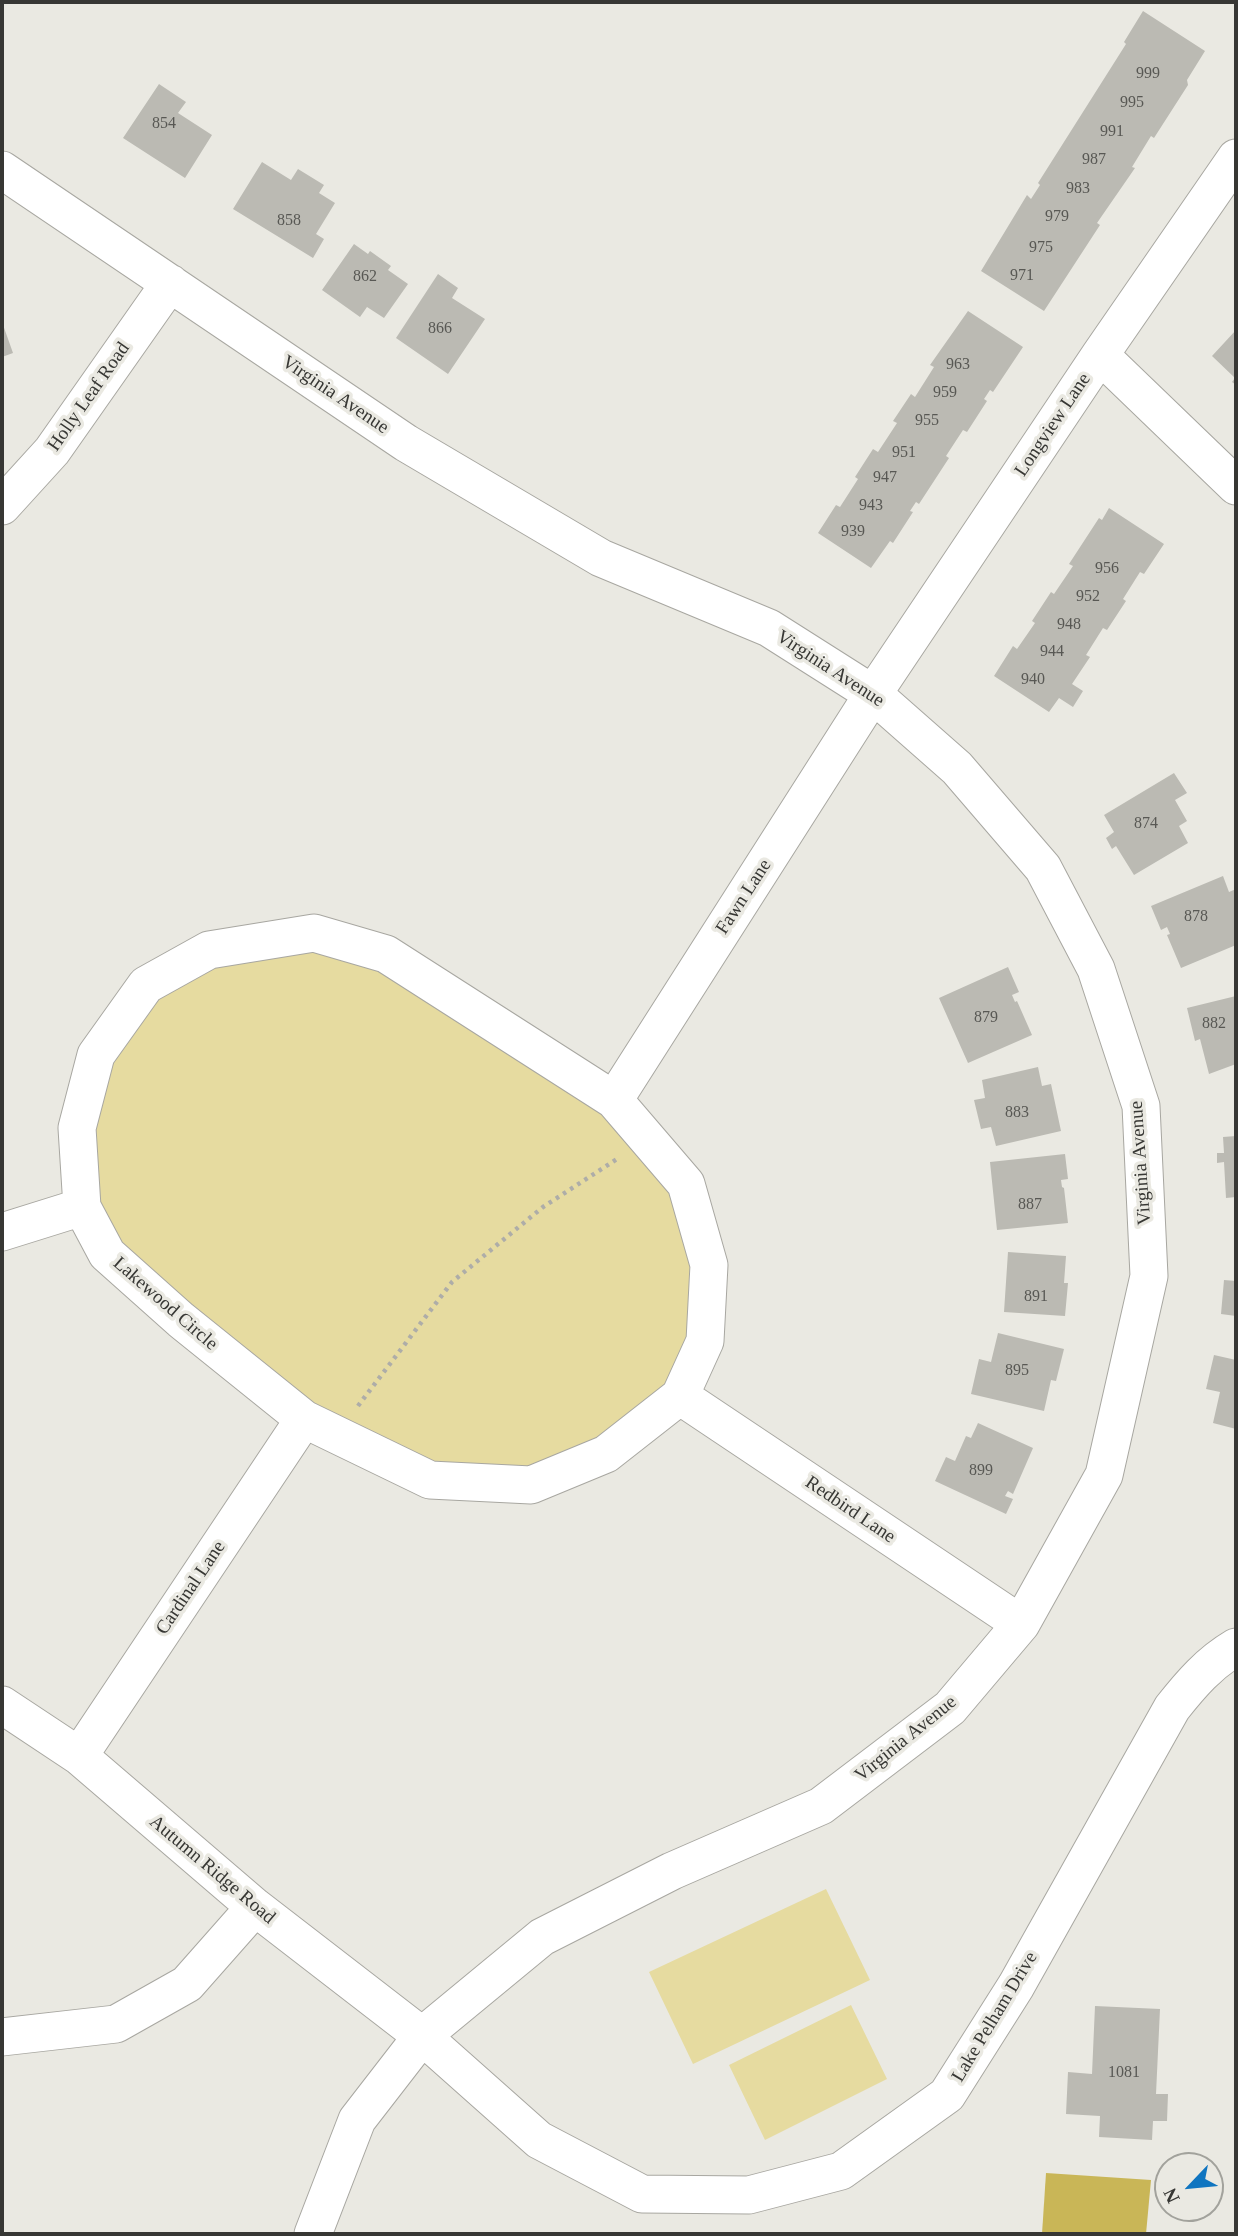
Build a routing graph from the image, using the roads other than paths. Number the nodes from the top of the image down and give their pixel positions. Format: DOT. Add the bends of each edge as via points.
graph roads {
  1 [pos="1236,158"];
  2 [pos="2,170"];
  3 [pos="170,283"];
  4 [pos="1100,355"];
  5 [pos="1236,486"];
  6 [pos="2,506"];
  7 [pos="873,694"];
  8 [pos="614,1100"];
  9 [pos="82,1207"];
  10 [pos="2,1232"];
  11 [pos="680,1396"];
  12 [pos="304,1419"];
  13 [pos="1021,1624"];
  14 [pos="1236,1647"];
  15 [pos="2,1705"];
  16 [pos="79,1756"];
  17 [pos="255,1907"];
  18 [pos="422,2036"];
  19 [pos="2,2038"];
  20 [pos="313,2234"];
  1 -- 4 [label="street, Longview Lane"];
  2 -- 3 [label="street, Virginia Avenue"];
  3 -- 6 [label="street, Holly Leaf Road" via="52,451"];
  3 -- 7 [label="street, Virginia Avenue" via="407,443 601,558 769,628"];
  4 -- 5 [label="street"];
  4 -- 7 [label="street, Longview Lane"];
  7 -- 8 [label="street, Fawn Lane"];
  7 -- 13 [label="street, Virginia Avenue" via="957,768 1044,869 1096,969 1140,1106 1149,1276 1104,1475"];
  8 -- 9 [label="street, Lakewood Circle" via="386,954 314,933 209,950 146,985 96,1055 77,1128"];
  8 -- 11 [label="street, Lakewood Circle" via="687,1184 709,1265 705,1341"];
  9 -- 10 [label="street"];
  9 -- 12 [label="street, Lakewood Circle" via="107,1254"];
  11 -- 12 [label="street, Lakewood Circle" via="606,1454 531,1485 430,1480"];
  11 -- 13 [label="street, Redbird Lane"];
  12 -- 16 [label="street, Cardinal Lane"];
  13 -- 18 [label="street, Virginia Avenue" via="950,1709 821,1806 672,1871 542,1937"];
  14 -- 18 [label="street, Lake Pelham Drive" via="1216,1659 1172,1708 1016,1986 947,2095 841,2171 749,2195 642,2194 539,2140"];
  15 -- 16 [label="street, Autumn Ridge Road"];
  16 -- 17 [label="street, Autumn Ridge Road"];
  17 -- 18 [label="street, Autumn Ridge Road"];
  17 -- 19 [label="street" via="187,1984 116,2024"];
  18 -- 20 [label="street, Virginia Avenue" via="357,2120"];
}
